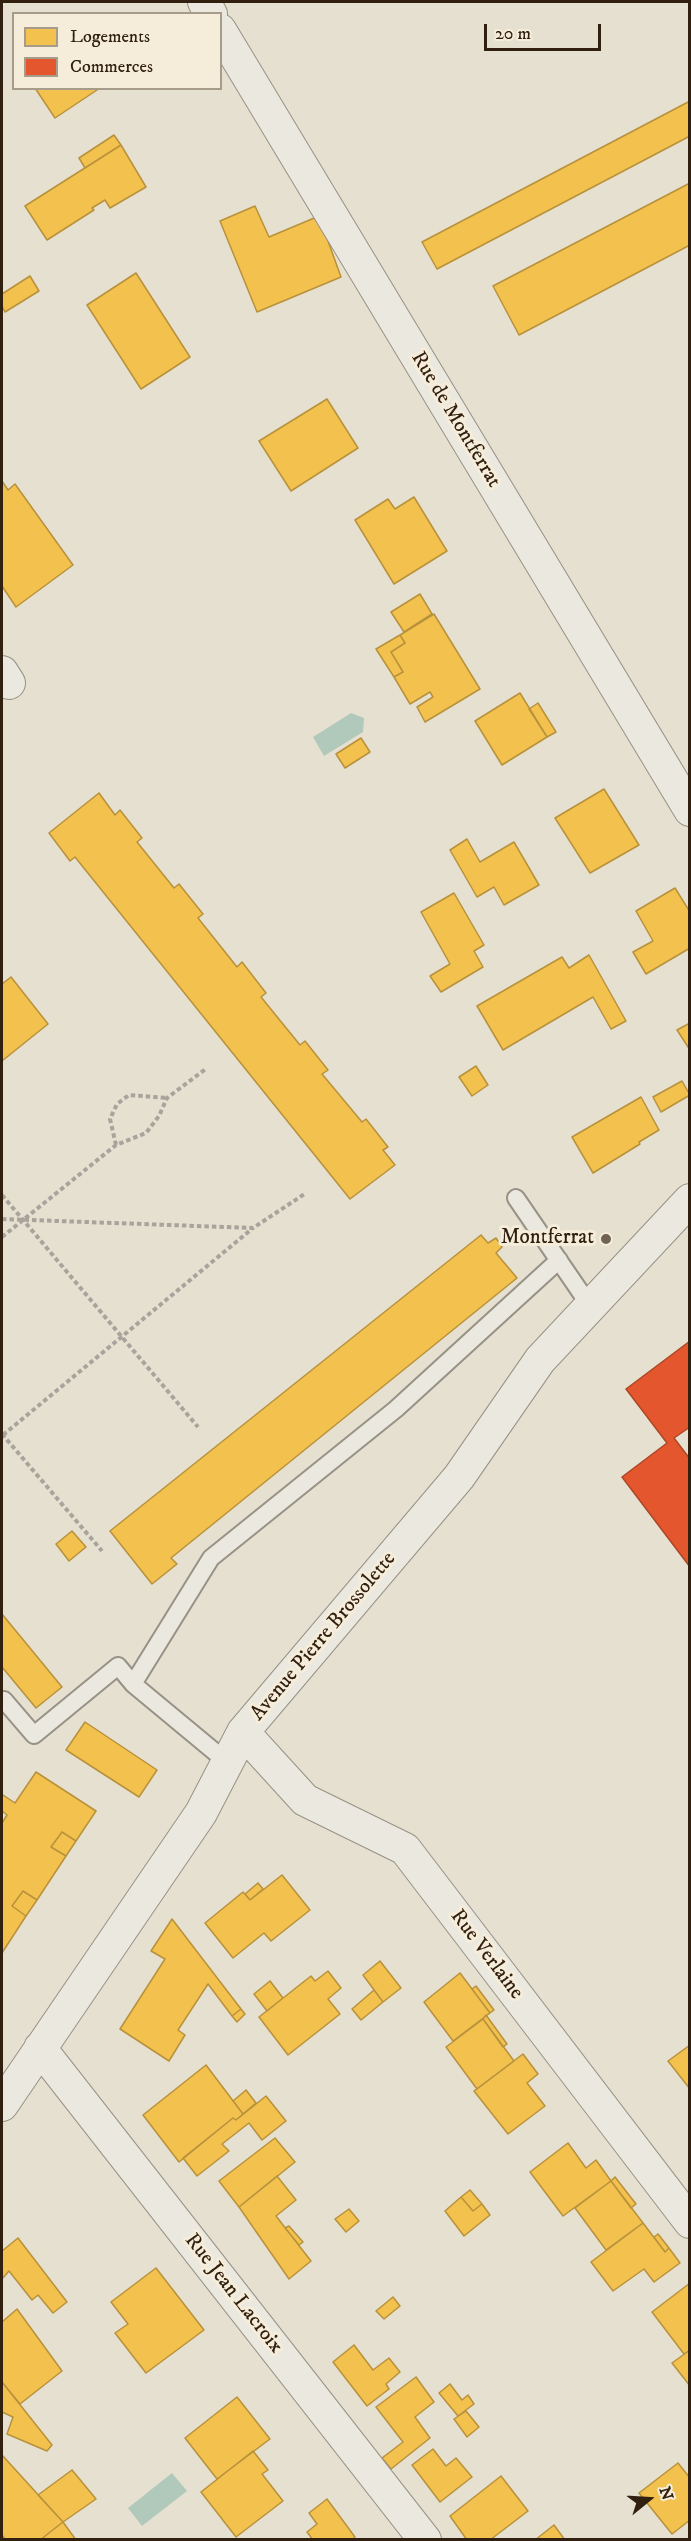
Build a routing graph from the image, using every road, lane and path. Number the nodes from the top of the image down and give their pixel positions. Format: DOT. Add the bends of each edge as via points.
graph roads {
  1 [pos="222,33"];
  2 [pos="690,810"];
  3 [pos="207,1068"];
  4 [pos="167,1098"];
  5 [pos="116,1145"];
  6 [pos="306,1193"];
  7 [pos="2,1195"];
  8 [pos="516,1198"];
  9 [pos="690,1200"];
  10 [pos="2,1219"];
  11 [pos="253,1228"];
  12 [pos="2,1237"];
  13 [pos="559,1260"];
  14 [pos="590,1306"];
  15 [pos="198,1427"];
  16 [pos="2,1434"];
  17 [pos="102,1551"];
  18 [pos="133,1684"];
  19 [pos="4,1700"];
  20 [pos="243,1732"];
  21 [pos="227,1762"];
  22 [pos="40,2048"];
  23 [pos="2,2105"];
  24 [pos="690,2222"];
  25 [pos="425,2540"];
  1 -- 2 [label="street, Rue de Montferrat"];
  3 -- 4 [label="path"];
  4 -- 5 [label="path" via="146,1133"];
  4 -- 5 [label="path" via="129,1095 117,1104 110,1119"];
  5 -- 12 [label="path"];
  6 -- 11 [label="path"];
  7 -- 15 [label="path"];
  8 -- 13 [label="lane"];
  9 -- 14 [label="street, Avenue Pierre Brossolette"];
  10 -- 11 [label="path"];
  11 -- 16 [label="path"];
  13 -- 14 [label="lane"];
  13 -- 18 [label="lane" via="396,1409 211,1558"];
  14 -- 20 [label="street, Avenue Pierre Brossolette" via="540,1360 459,1477"];
  16 -- 17 [label="path"];
  18 -- 19 [label="lane" via="118,1666 34,1735"];
  18 -- 21 [label="lane"];
  20 -- 21 [label="street, Avenue Pierre Brossolette"];
  20 -- 24 [label="street, Rue Verlaine" via="305,1800 405,1849"];
  21 -- 22 [label="street, Avenue Pierre Brossolette" via="201,1813"];
  22 -- 23 [label="street, Avenue Pierre Brossolette"];
  22 -- 25 [label="street, Rue Jean Lacroix"];
}
